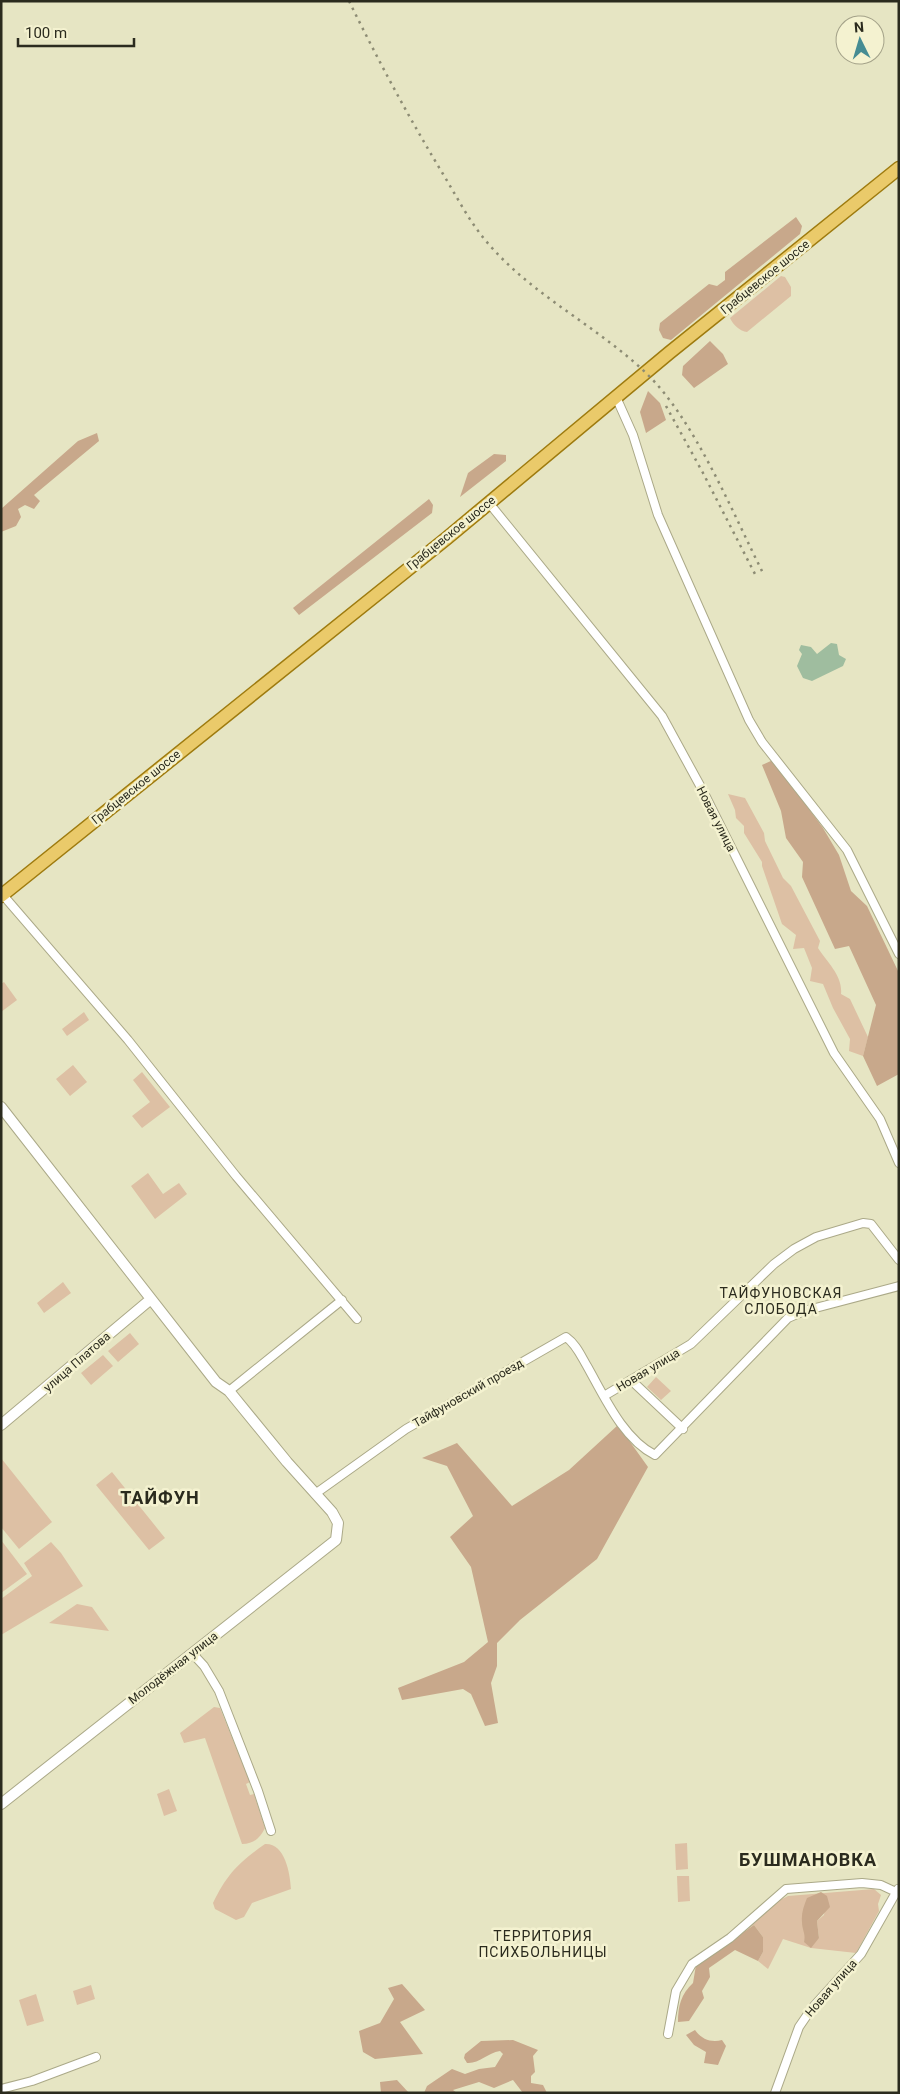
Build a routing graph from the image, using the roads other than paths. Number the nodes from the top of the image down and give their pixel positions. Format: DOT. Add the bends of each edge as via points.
graph roads {
  1 [pos="899,168"];
  2 [pos="616,397"];
  3 [pos="489,502"];
  4 [pos="2,895"];
  5 [pos="899,954"];
  6 [pos="1,1107"];
  7 [pos="899,1163"];
  8 [pos="899,1260"];
  9 [pos="899,1286"];
  10 [pos="151,1299"];
  11 [pos="342,1300"];
  12 [pos="357,1319"];
  13 [pos="632,1381"];
  14 [pos="229,1391"];
  15 [pos="604,1396"];
  16 [pos="1,1424"];
  17 [pos="682,1429"];
  18 [pos="315,1494"];
  19 [pos="192,1653"];
  20 [pos="1,1804"];
  21 [pos="271,1832"];
  22 [pos="897,1890"];
  23 [pos="668,2034"];
  24 [pos="96,2057"];
  25 [pos="1,2088"];
  26 [pos="775,2093"];
  1 -- 2 [label="main road, Грабцевское шоссе"];
  2 -- 3 [label="main road, Грабцевское шоссе"];
  2 -- 5 [label="street" via="633,435 658,515 750,720 762,742 847,850"];
  3 -- 4 [label="main road, Грабцевское шоссе"];
  3 -- 7 [label="street, Новая улица" via="662,716 834,1053 876,1114"];
  4 -- 11 [label="street" via="128,1040 236,1176"];
  6 -- 10 [label="street"];
  8 -- 13 [label="street, Новая улица" via="871,1224 863,1223 816,1237 774,1264 691,1344"];
  9 -- 17 [label="street, Новая улица" via="788,1318"];
  10 -- 14 [label="street" via="216,1382"];
  10 -- 16 [label="street, улица Платова"];
  11 -- 12 [label="street"];
  11 -- 14 [label="street"];
  13 -- 15 [label="street, Новая улица"];
  13 -- 17 [label="street"];
  14 -- 18 [label="street"];
  15 -- 17 [label="street, Новая улица" via="642,1449 655,1455"];
  15 -- 18 [label="street, Тайфуновский проезд" via="571,1340 566,1337 560,1339 406,1428"];
  18 -- 19 [label="street, Молодёжная улица" via="332,1512 338,1529 336,1540"];
  19 -- 20 [label="street, Молодёжная улица"];
  19 -- 21 [label="street" via="219,1691"];
  22 -- 23 [label="street" via="862,1883 786,1889 730,1938 692,1964 676,1991"];
  22 -- 26 [label="street, Новая улица" via="861,1954 799,2026"];
  24 -- 25 [label="street" via="32,2081"];
}
